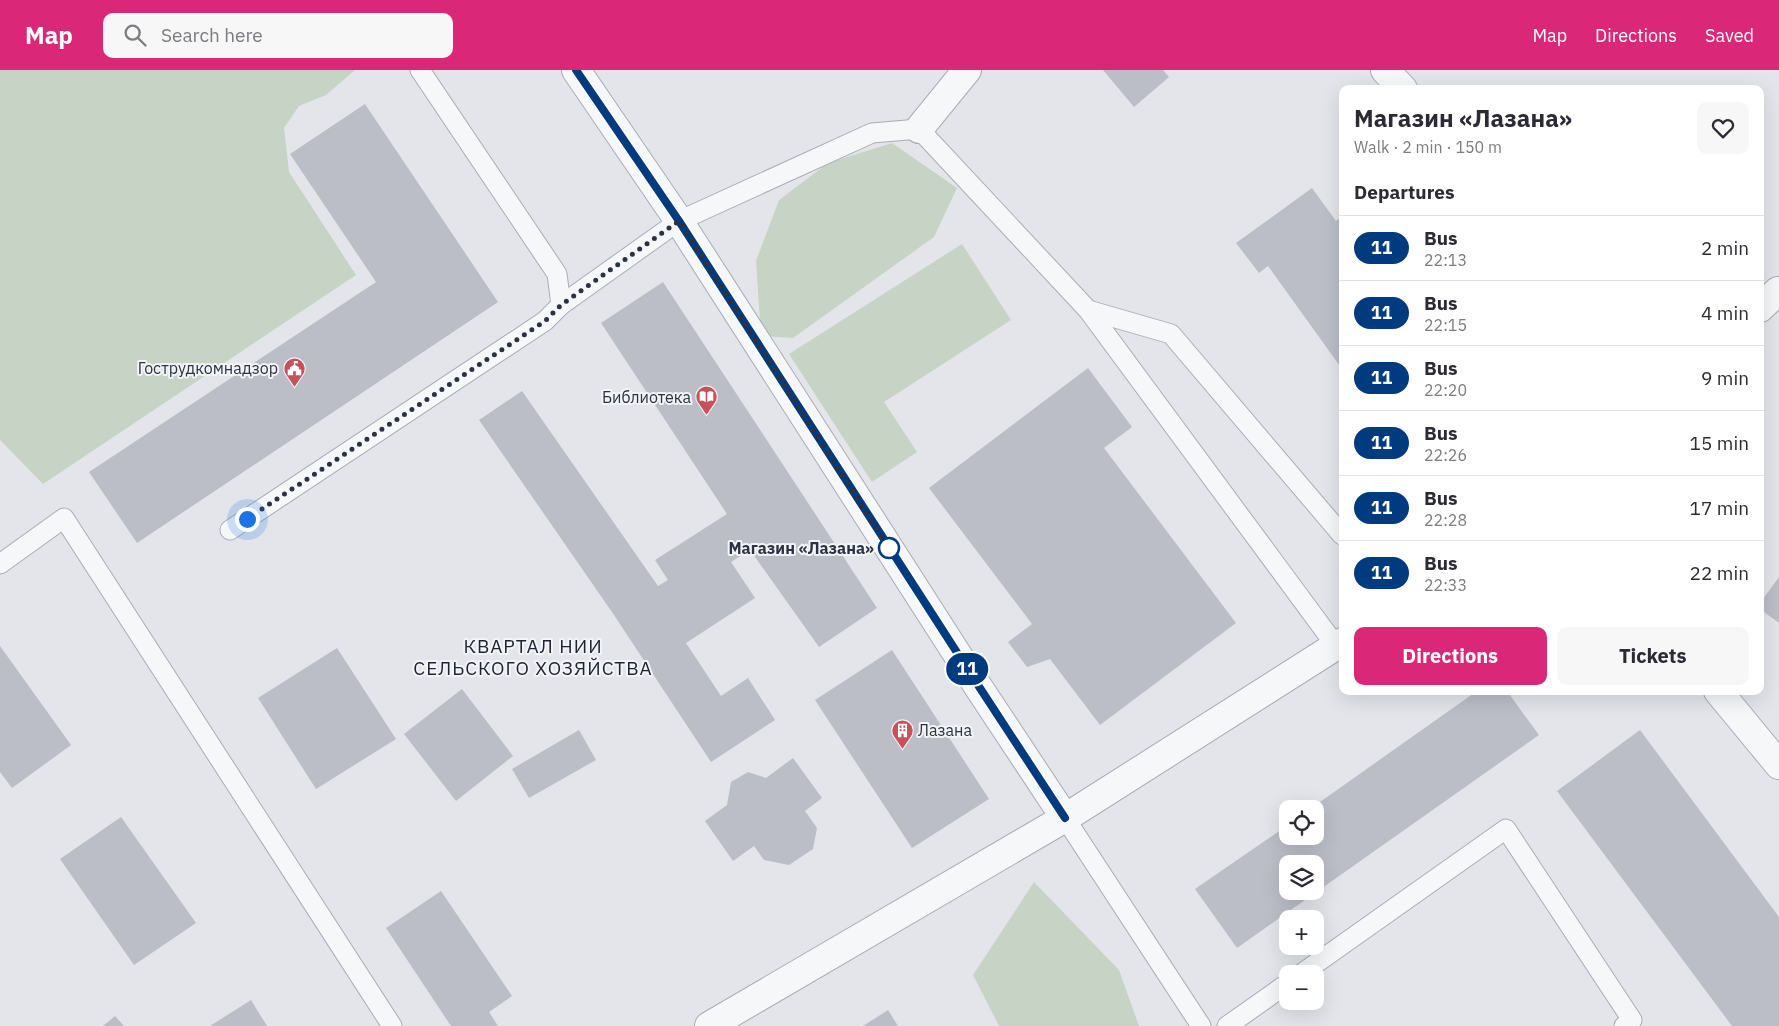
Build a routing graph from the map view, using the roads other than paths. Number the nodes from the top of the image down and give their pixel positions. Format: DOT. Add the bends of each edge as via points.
graph roads {
  1 [pos="420,70"];
  2 [pos="576,70"];
  3 [pos="968,70"];
  4 [pos="1385,70"];
  5 [pos="1399,85"];
  6 [pos="919,129"];
  7 [pos="679,221"];
  8 [pos="1779,293"];
  9 [pos="1764,304"];
  10 [pos="561,305"];
  11 [pos="1088,310"];
  12 [pos="230,530"];
  13 [pos="1339,532"];
  14 [pos="0,564"];
  15 [pos="1339,643"];
  16 [pos="1339,645"];
  17 [pos="1721,695"];
  18 [pos="1779,765"];
  19 [pos="1065,818"];
  20 [pos="1314,965"];
  21 [pos="1279,989"];
  22 [pos="392,1026"];
  23 [pos="709,1026"];
  24 [pos="1201,1026"];
  25 [pos="1227,1026"];
  26 [pos="1624,1026"];
  1 -- 10 [label="lane" via="557,274"];
  2 -- 7 [label="street"];
  3 -- 6 [label="street"];
  4 -- 5 [label="street"];
  6 -- 7 [label="lane" via="872,133"];
  6 -- 11 [label="lane"];
  7 -- 10 [label="lane"];
  7 -- 19 [label="street"];
  8 -- 9 [label="street"];
  10 -- 12 [label="lane" via="545,321"];
  11 -- 13 [label="lane" via="1170,334"];
  11 -- 15 [label="lane"];
  14 -- 22 [label="lane" via="64,518"];
  16 -- 19 [label="street"];
  17 -- 18 [label="street"];
  19 -- 23 [label="street"];
  19 -- 24 [label="lane"];
  20 -- 26 [label="lane" via="1506,829 1632,1020"];
  21 -- 25 [label="lane"];
}
